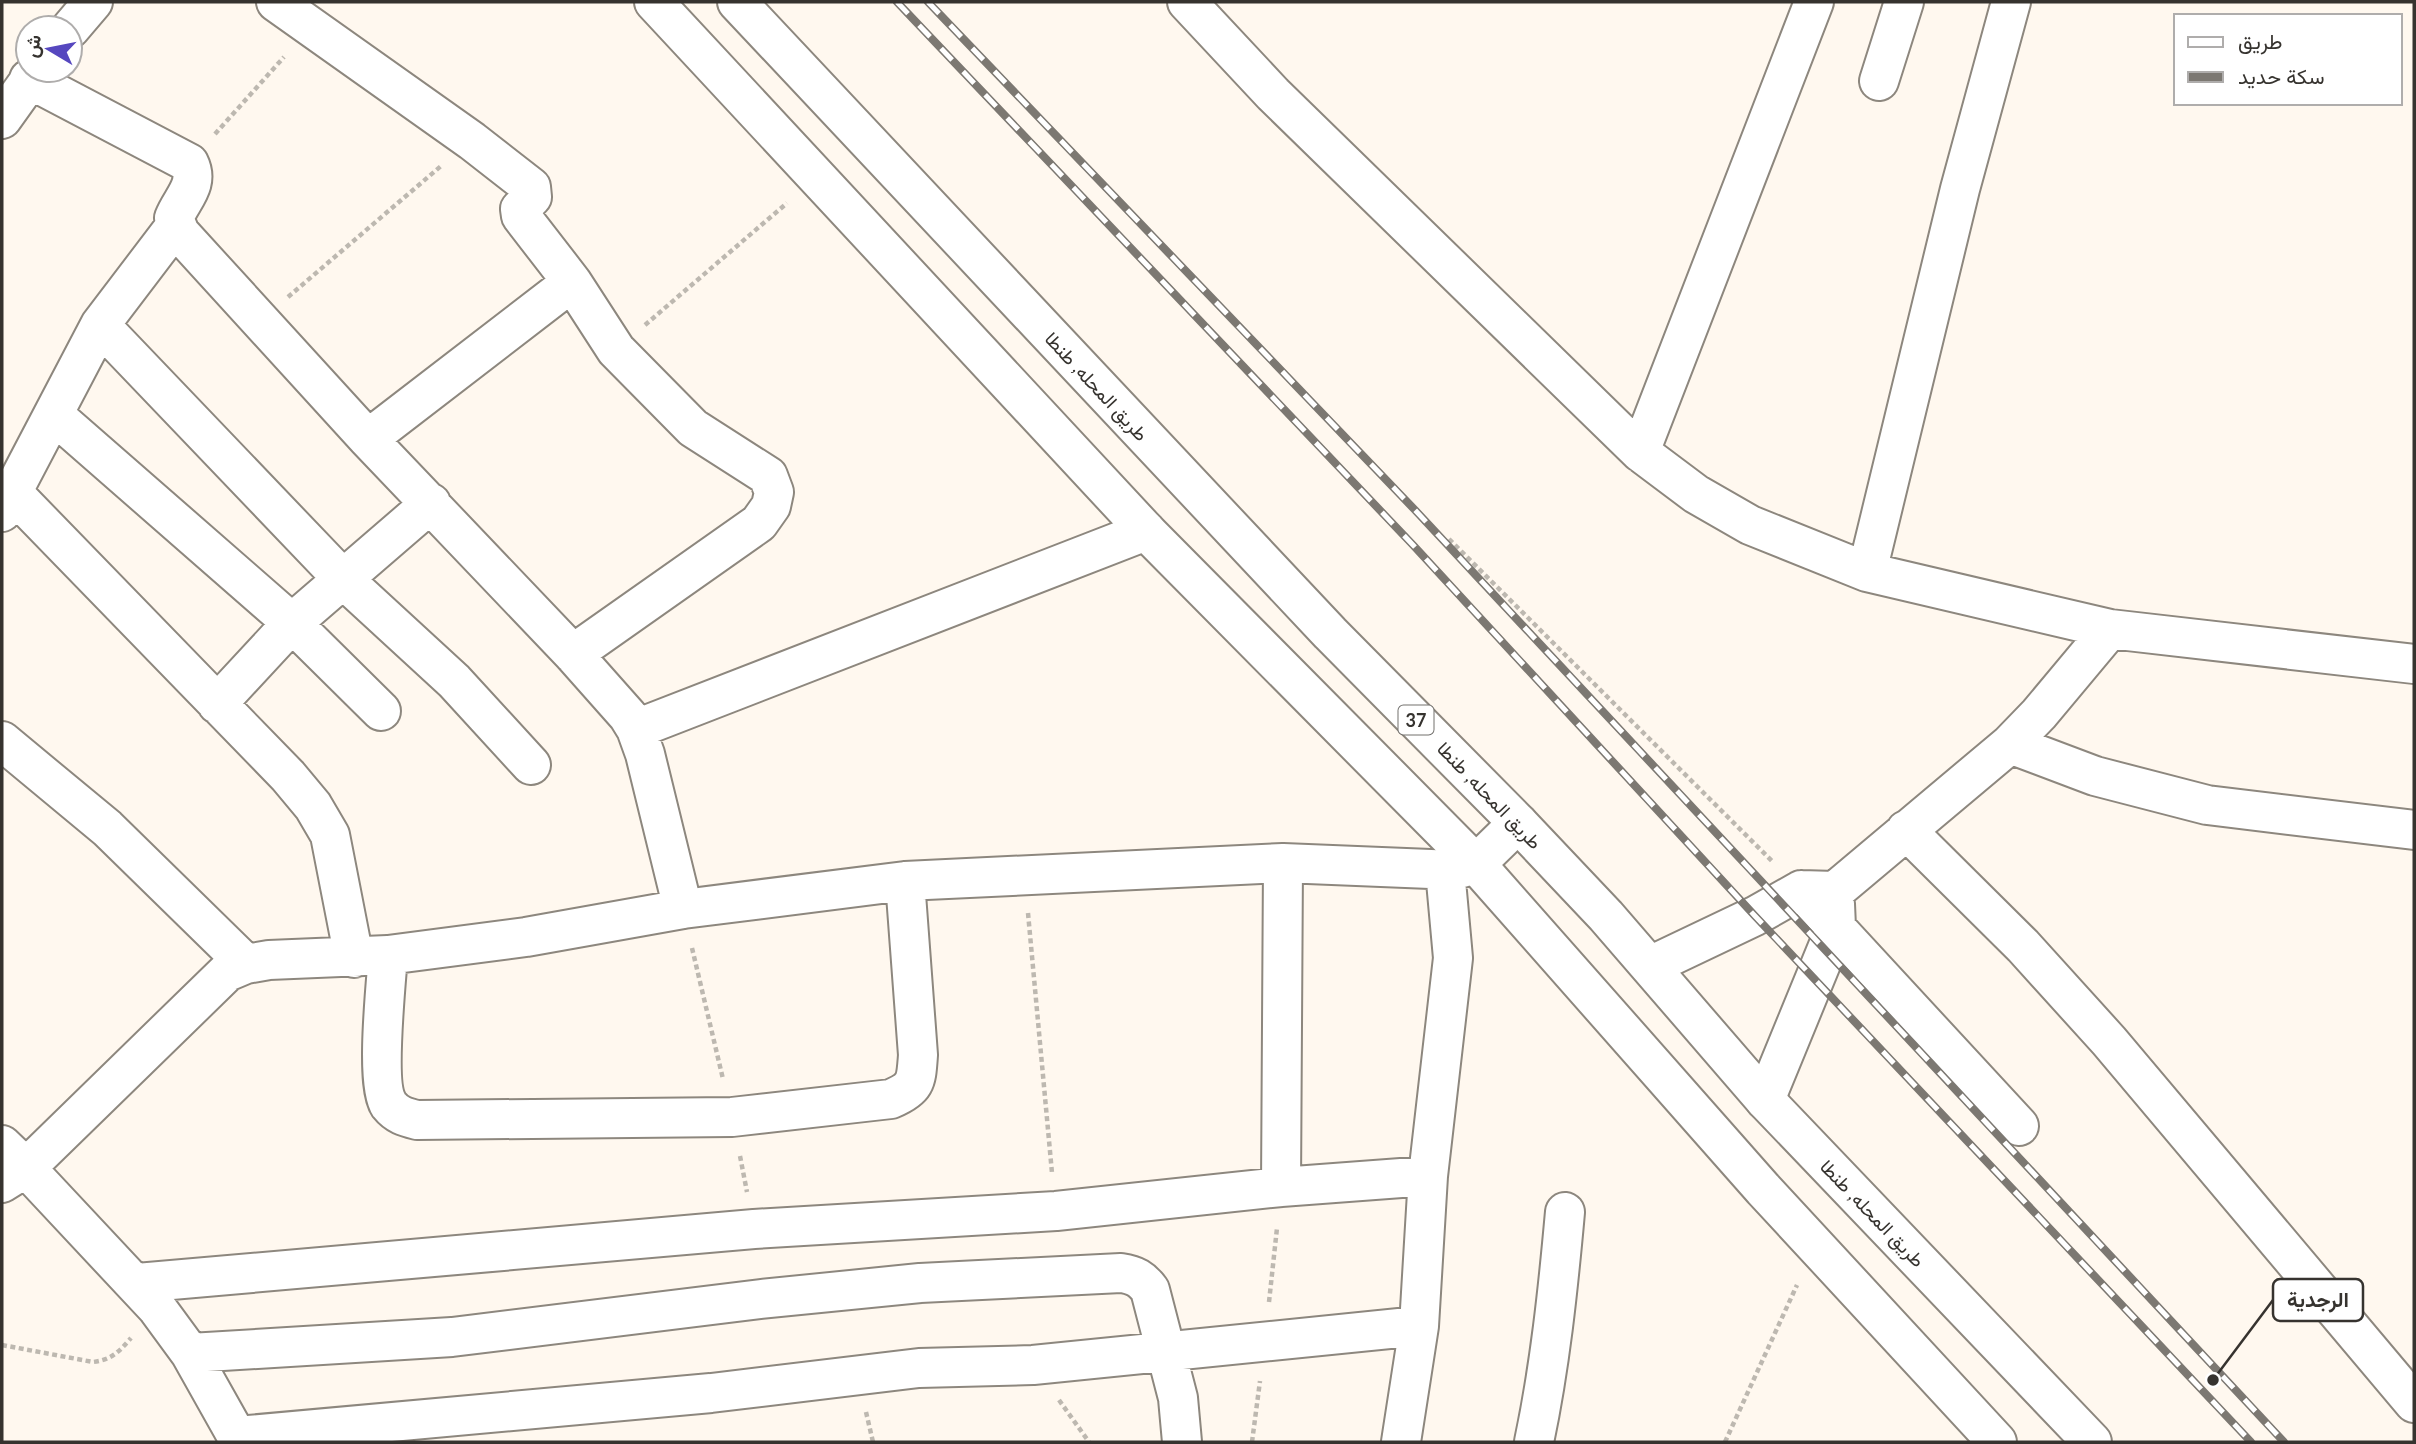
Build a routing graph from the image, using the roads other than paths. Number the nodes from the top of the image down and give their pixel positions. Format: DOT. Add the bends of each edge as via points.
graph roads {
  1 [pos="276,2"];
  2 [pos="654,2"];
  3 [pos="737,2"];
  4 [pos="1187,2"];
  5 [pos="1814,2"];
  6 [pos="1904,2"];
  7 [pos="2011,2"];
  8 [pos="1879,81"];
  9 [pos="27,84"];
  10 [pos="49,84"];
  11 [pos="2,119"];
  12 [pos="176,226"];
  13 [pos="572,282"];
  14 [pos="100,325"];
  15 [pos="54,415"];
  16 [pos="368,439"];
  17 [pos="1640,452"];
  18 [pos="7,503"];
  19 [pos="431,503"];
  20 [pos="1146,531"];
  21 [pos="1867,572"];
  22 [pos="342,578"];
  23 [pos="292,623"];
  24 [pos="2110,629"];
  25 [pos="573,654"];
  26 [pos="2414,664"];
  27 [pos="217,704"];
  28 [pos="381,711"];
  29 [pos="636,729"];
  30 [pos="2,741"];
  31 [pos="2010,744"];
  32 [pos="531,765"];
  33 [pos="1518,822"];
  34 [pos="1906,830"];
  35 [pos="2414,830"];
  36 [pos="1283,863"];
  37 [pos="1461,867"];
  38 [pos="905,880"];
  39 [pos="1824,903"];
  40 [pos="683,909"];
  41 [pos="371,956"];
  42 [pos="246,964"];
  43 [pos="1650,966"];
  44 [pos="1765,1100"];
  45 [pos="2019,1126"];
  46 [pos="10,1165"];
  47 [pos="1428,1176"];
  48 [pos="1281,1187"];
  49 [pos="1565,1212"];
  50 [pos="147,1296"];
  51 [pos="1419,1326"];
  52 [pos="1166,1350"];
  53 [pos="190,1353"];
  54 [pos="2414,1404"];
  55 [pos="239,1439"];
  56 [pos="1182,1442"];
  57 [pos="1401,1442"];
  58 [pos="1534,1442"];
  59 [pos="1997,1442"];
  60 [pos="2092,1442"];
  1 -- 13 [label="main road" via="531,187 532,197 520,209 521,216"];
  2 -- 20 [label="main road"];
  3 -- 33 [label="main road, طريق المحله, طنطا / 37" via="1330,633"];
  4 -- 17 [label="main road" via="1273,94"];
  5 -- 17 [label="main road"];
  6 -- 8 [label="main road"];
  7 -- 21 [label="main road"];
  9 -- 11 [label="main road"];
  10 -- 12 [label="main road" via="189,163 193,181 176,214"];
  12 -- 14 [label="main road"];
  12 -- 16 [label="main road"];
  13 -- 16 [label="main road"];
  13 -- 25 [label="main road" via="616,350 693,428 768,476 774,492 759,523"];
  14 -- 15 [label="main road"];
  14 -- 22 [label="main road"];
  15 -- 18 [label="main road"];
  15 -- 23 [label="main road"];
  16 -- 19 [label="main road"];
  17 -- 21 [label="main road" via="1696,494 1750,525"];
  18 -- 27 [label="main road"];
  19 -- 22 [label="main road"];
  19 -- 25 [label="main road"];
  20 -- 29 [label="main road"];
  20 -- 37 [label="main road"];
  21 -- 24 [label="main road"];
  22 -- 23 [label="main road"];
  22 -- 32 [label="main road" via="454,681"];
  23 -- 27 [label="main road"];
  23 -- 28 [label="main road"];
  24 -- 26 [label="main road"];
  24 -- 31 [label="main road"];
  25 -- 29 [label="main road"];
  27 -- 41 [label="main road" via="313,806 330,835"];
  29 -- 40 [label="main road"];
  30 -- 42 [label="main road" via="107,828"];
  31 -- 34 [label="main road"];
  31 -- 35 [label="main road" via="2095,776 2207,804"];
  33 -- 37 [label="main road"];
  33 -- 43 [label="main road, طريق المحله, طنطا / 37"];
  34 -- 39 [label="main road"];
  34 -- 54 [label="main road" via="2023,946 2109,1041"];
  36 -- 37 [label="main road"];
  36 -- 38 [label="main road"];
  36 -- 48 [label="main road"];
  37 -- 47 [label="main road"];
  37 -- 59 [label="main road"];
  38 -- 40 [label="main road"];
  38 -- 41 [label="main road" via="918,1055 916,1081 891,1100 733,1117 417,1120 399,1115 387,1103"];
  39 -- 43 [label="main road" via="1755,916"];
  39 -- 44 [label="main road"];
  39 -- 45 [label="main road"];
  40 -- 41 [label="main road" via="526,937"];
  41 -- 42 [label="main road"];
  42 -- 46 [label="main road" via="227,972"];
  43 -- 44 [label="main road, طريق المحله, طنطا / 37"];
  44 -- 60 [label="main road, طريق المحله, طنطا / 37"];
  46 -- 50 [label="main road"];
  47 -- 48 [label="main road"];
  47 -- 51 [label="main road"];
  48 -- 50 [label="main road" via="1056,1211 754,1228"];
  49 -- 58 [label="main road" via="1556,1307"];
  50 -- 53 [label="main road"];
  51 -- 52 [label="main road"];
  51 -- 57 [label="main road"];
  52 -- 53 [label="main road" via="1150,1290 1144,1281 1121,1273 920,1283 452,1337"];
  52 -- 55 [label="main road" via="1033,1365 919,1368"];
  52 -- 56 [label="main road" via="1178,1398"];
  53 -- 55 [label="main road"];
}
